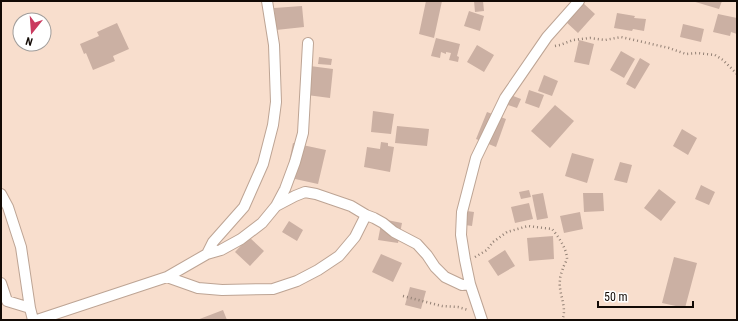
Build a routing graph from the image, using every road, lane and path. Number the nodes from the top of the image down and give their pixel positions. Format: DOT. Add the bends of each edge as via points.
graph roads {
  1 [pos="267,1"];
  2 [pos="580,1"];
  3 [pos="547,37"];
  4 [pos="308,43"];
  5 [pos="737,74"];
  6 [pos="1,194"];
  7 [pos="276,206"];
  8 [pos="366,215"];
  9 [pos="207,254"];
  10 [pos="465,260"];
  11 [pos="167,277"];
  12 [pos="1,283"];
  13 [pos="470,284"];
  14 [pos="403,296"];
  15 [pos="30,308"];
  16 [pos="481,318"];
  17 [pos="33,320"];
  18 [pos="37,320"];
  19 [pos="562,320"];
  1 -- 9 [label="street" via="274,45 276,102 273,125 263,164 244,207 213,242"];
  2 -- 3 [label="street"];
  3 -- 5 [label="path" via="544,47 590,38 621,38 686,54 715,55"];
  3 -- 10 [label="street" via="505,98 476,158 462,212 461,235"];
  4 -- 7 [label="street" via="303,133 295,162"];
  6 -- 15 [label="street" via="21,247"];
  7 -- 8 [label="street" via="306,192 351,206"];
  7 -- 9 [label="street" via="262,223 242,239"];
  8 -- 11 [label="street" via="355,237 339,256 297,281 273,289 198,288"];
  8 -- 13 [label="street" via="417,244 445,277 462,285"];
  9 -- 11 [label="street"];
  10 -- 13 [label="street"];
  10 -- 19 [label="path" via="463,263 477,257 507,232 528,226 552,229 564,248 567,260 560,281 564,316"];
  11 -- 18 [label="street"];
  12 -- 15 [label="street" via="7,300"];
  13 -- 16 [label="street"];
  14 -- 16 [label="path" via="442,306 458,307 471,311"];
  15 -- 17 [label="street"];
}
